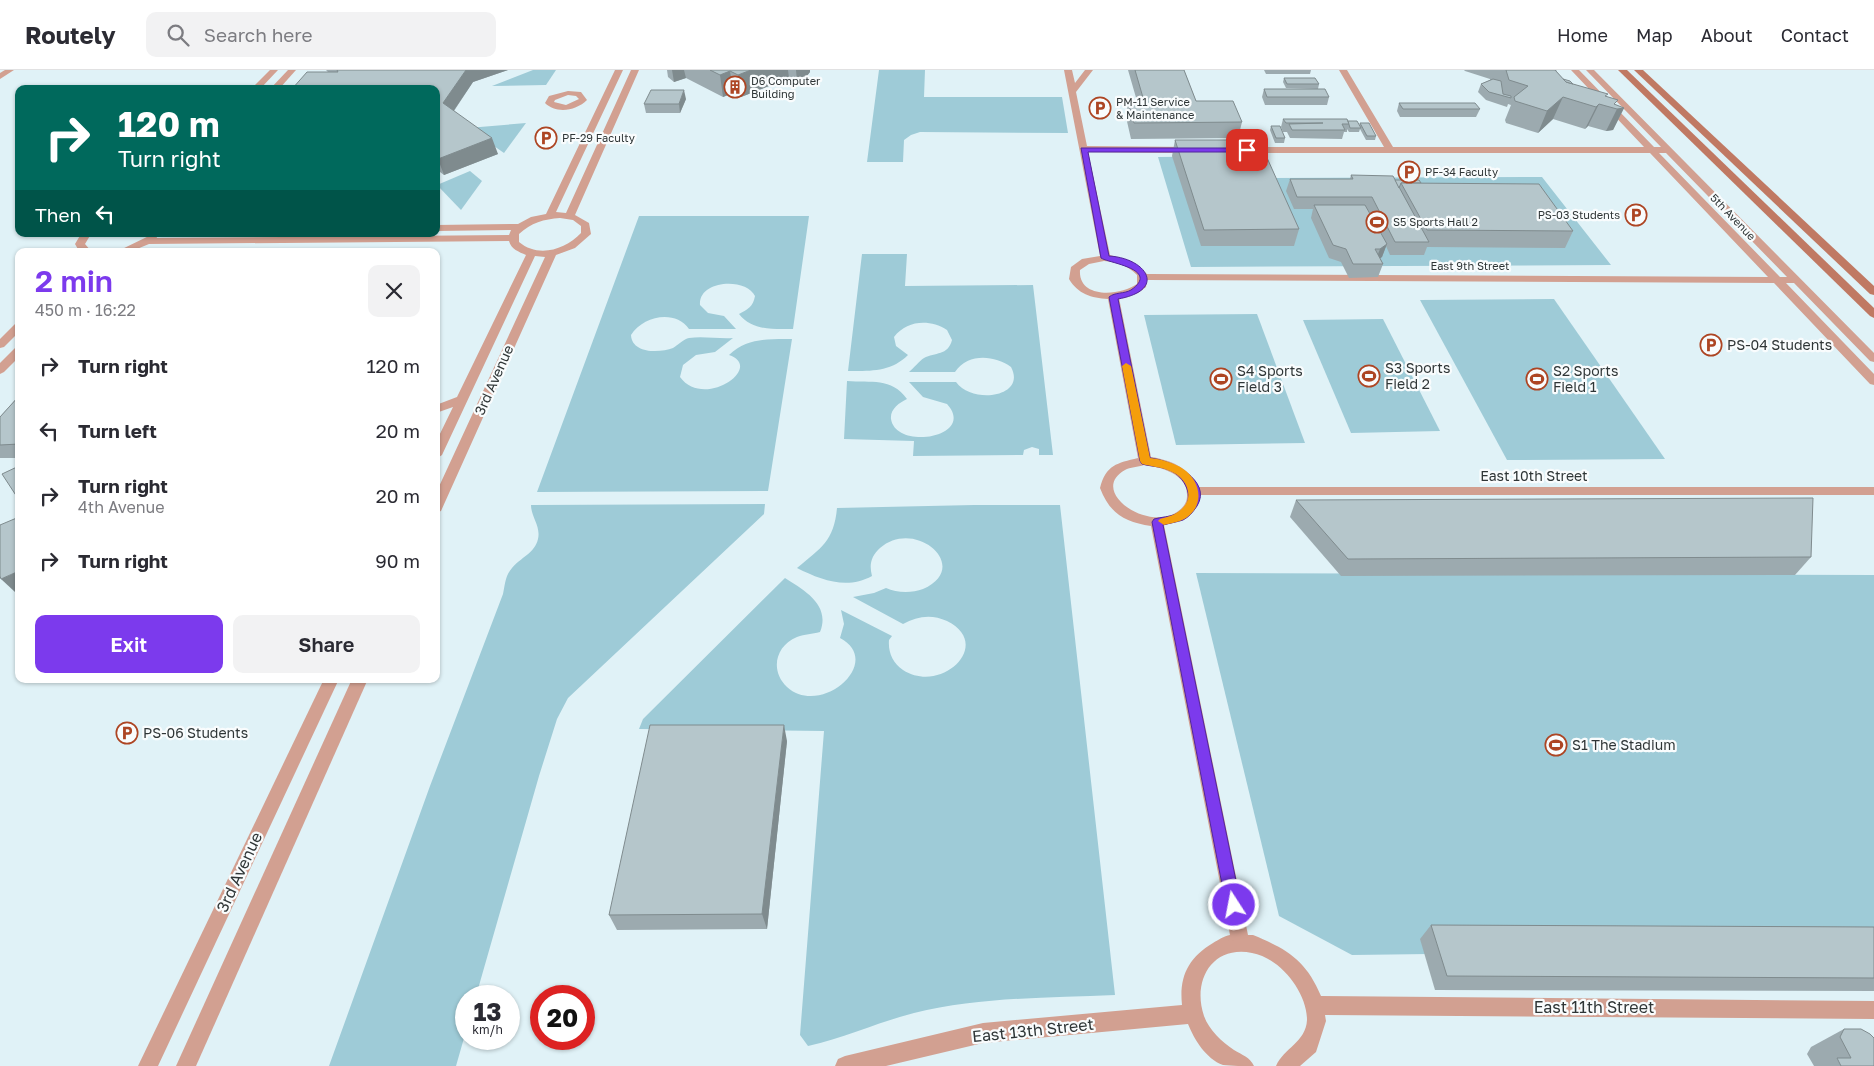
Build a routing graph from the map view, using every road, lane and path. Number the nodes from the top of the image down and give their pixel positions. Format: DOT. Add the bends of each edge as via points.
graph roads {
  1 [pos="10,70"];
  2 [pos="274,70"];
  3 [pos="292,70"];
  4 [pos="619,70"];
  5 [pos="635,70"];
  6 [pos="1068,70"];
  7 [pos="1089,70"];
  8 [pos="1343,70"];
  9 [pos="1575,70"];
  10 [pos="1590,70"];
  11 [pos="1622,70"];
  12 [pos="1638,70"];
  13 [pos="0,77"];
  14 [pos="260,85"];
  15 [pos="278,85"];
  16 [pos="609,90"];
  17 [pos="1072,92"];
  18 [pos="601,108"];
  19 [pos="1084,149"];
  20 [pos="1198,150"];
  21 [pos="1237,150"];
  22 [pos="1390,150"];
  23 [pos="1669,150"];
  24 [pos="1652,151"];
  25 [pos="550,216"];
  26 [pos="570,216"];
  27 [pos="520,227"];
  28 [pos="440,228"];
  29 [pos="153,237"];
  30 [pos="513,238"];
  31 [pos="147,241"];
  32 [pos="130,248"];
  33 [pos="552,252"];
  34 [pos="532,253"];
  35 [pos="1105,258"];
  36 [pos="1143,278"];
  37 [pos="1776,280"];
  38 [pos="1796,280"];
  39 [pos="1874,292"];
  40 [pos="1113,297"];
  41 [pos="1874,314"];
  42 [pos="15,330"];
  43 [pos="0,345"];
  44 [pos="15,354"];
  45 [pos="1874,359"];
  46 [pos="0,370"];
  47 [pos="1874,381"];
  48 [pos="462,400"];
  49 [pos="440,408"];
  50 [pos="440,426"];
  51 [pos="448,431"];
  52 [pos="440,447"];
  53 [pos="1145,461"];
  54 [pos="1194,491"];
  55 [pos="1874,491"];
  56 [pos="440,499"];
  57 [pos="1158,522"];
  58 [pos="328,683"];
  59 [pos="358,683"];
  60 [pos="1241,943"];
  61 [pos="1314,1005"];
  62 [pos="1874,1010"];
  63 [pos="1193,1014"];
  64 [pos="148,1066"];
  65 [pos="186,1066"];
  66 [pos="845,1066"];
  67 [pos="1244,1066"];
  68 [pos="1286,1066"];
  1 -- 13 [label="lane"];
  2 -- 14 [label="lane"];
  3 -- 15 [label="lane"];
  4 -- 16 [label="lane"];
  5 -- 26 [label="lane"];
  6 -- 17 [label="lane"];
  7 -- 17 [label="lane"];
  8 -- 22 [label="lane"];
  9 -- 24 [label="lane, 5th Avenue"];
  10 -- 23 [label="lane, 5th Avenue"];
  11 -- 41 [label="main road"];
  12 -- 39 [label="main road"];
  16 -- 18 [label="lane"];
  16 -- 18 [label="lane" via="588,98"];
  17 -- 19 [label="lane"];
  18 -- 25 [label="lane"];
  19 -- 20 [label="lane"];
  19 -- 35 [label="lane"];
  21 -- 22 [label="lane"];
  22 -- 24 [label="lane"];
  23 -- 24 [label="lane"];
  23 -- 38 [label="lane, 5th Avenue"];
  24 -- 37 [label="lane, 5th Avenue"];
  25 -- 26 [label="lane"];
  25 -- 27 [label="lane"];
  26 -- 33 [label="lane" via="586,225 586,234 577,244"];
  27 -- 28 [label="lane"];
  27 -- 30 [label="lane"];
  29 -- 31 [label="lane"];
  30 -- 31 [label="lane"];
  30 -- 34 [label="lane" via="517,247"];
  31 -- 32 [label="lane"];
  33 -- 34 [label="lane"];
  33 -- 56 [label="lane, 3rd Avenue"];
  34 -- 48 [label="lane, 3rd Avenue"];
  35 -- 36 [label="lane" via="1132,264"];
  35 -- 40 [label="lane" via="1080,265 1075,269 1074,277 1084,290"];
  36 -- 37 [label="lane, East 9th Street"];
  36 -- 40 [label="lane" via="1138,290"];
  37 -- 38 [label="lane, East 9th Street"];
  37 -- 47 [label="lane, 5th Avenue"];
  38 -- 45 [label="lane, 5th Avenue"];
  40 -- 53 [label="lane"];
  42 -- 43 [label="lane"];
  44 -- 46 [label="lane"];
  48 -- 49 [label="lane"];
  48 -- 51 [label="lane, 3rd Avenue"];
  50 -- 51 [label="lane"];
  51 -- 52 [label="lane, 3rd Avenue"];
  53 -- 54 [label="lane" via="1179,471"];
  53 -- 57 [label="lane" via="1132,462 1114,471 1106,487 1108,496 1121,511 1144,521"];
  54 -- 55 [label="lane, East 10th Street"];
  54 -- 57 [label="lane" via="1188,511 1180,517"];
  57 -- 60 [label="lane"];
  58 -- 64 [label="lane, 3rd Avenue"];
  59 -- 65 [label="lane"];
  60 -- 61 [label="lane" via="1274,952 1290,963 1303,977"];
  60 -- 63 [label="lane" via="1224,946 1199,964 1192,979"];
  61 -- 62 [label="lane, East 11th Street"];
  61 -- 68 [label="lane" via="1315,1030 1310,1046 1299,1059"];
  63 -- 66 [label="lane, East 13th Street" via="983,1033"];
  63 -- 67 [label="lane" via="1201,1032 1214,1047"];
}
